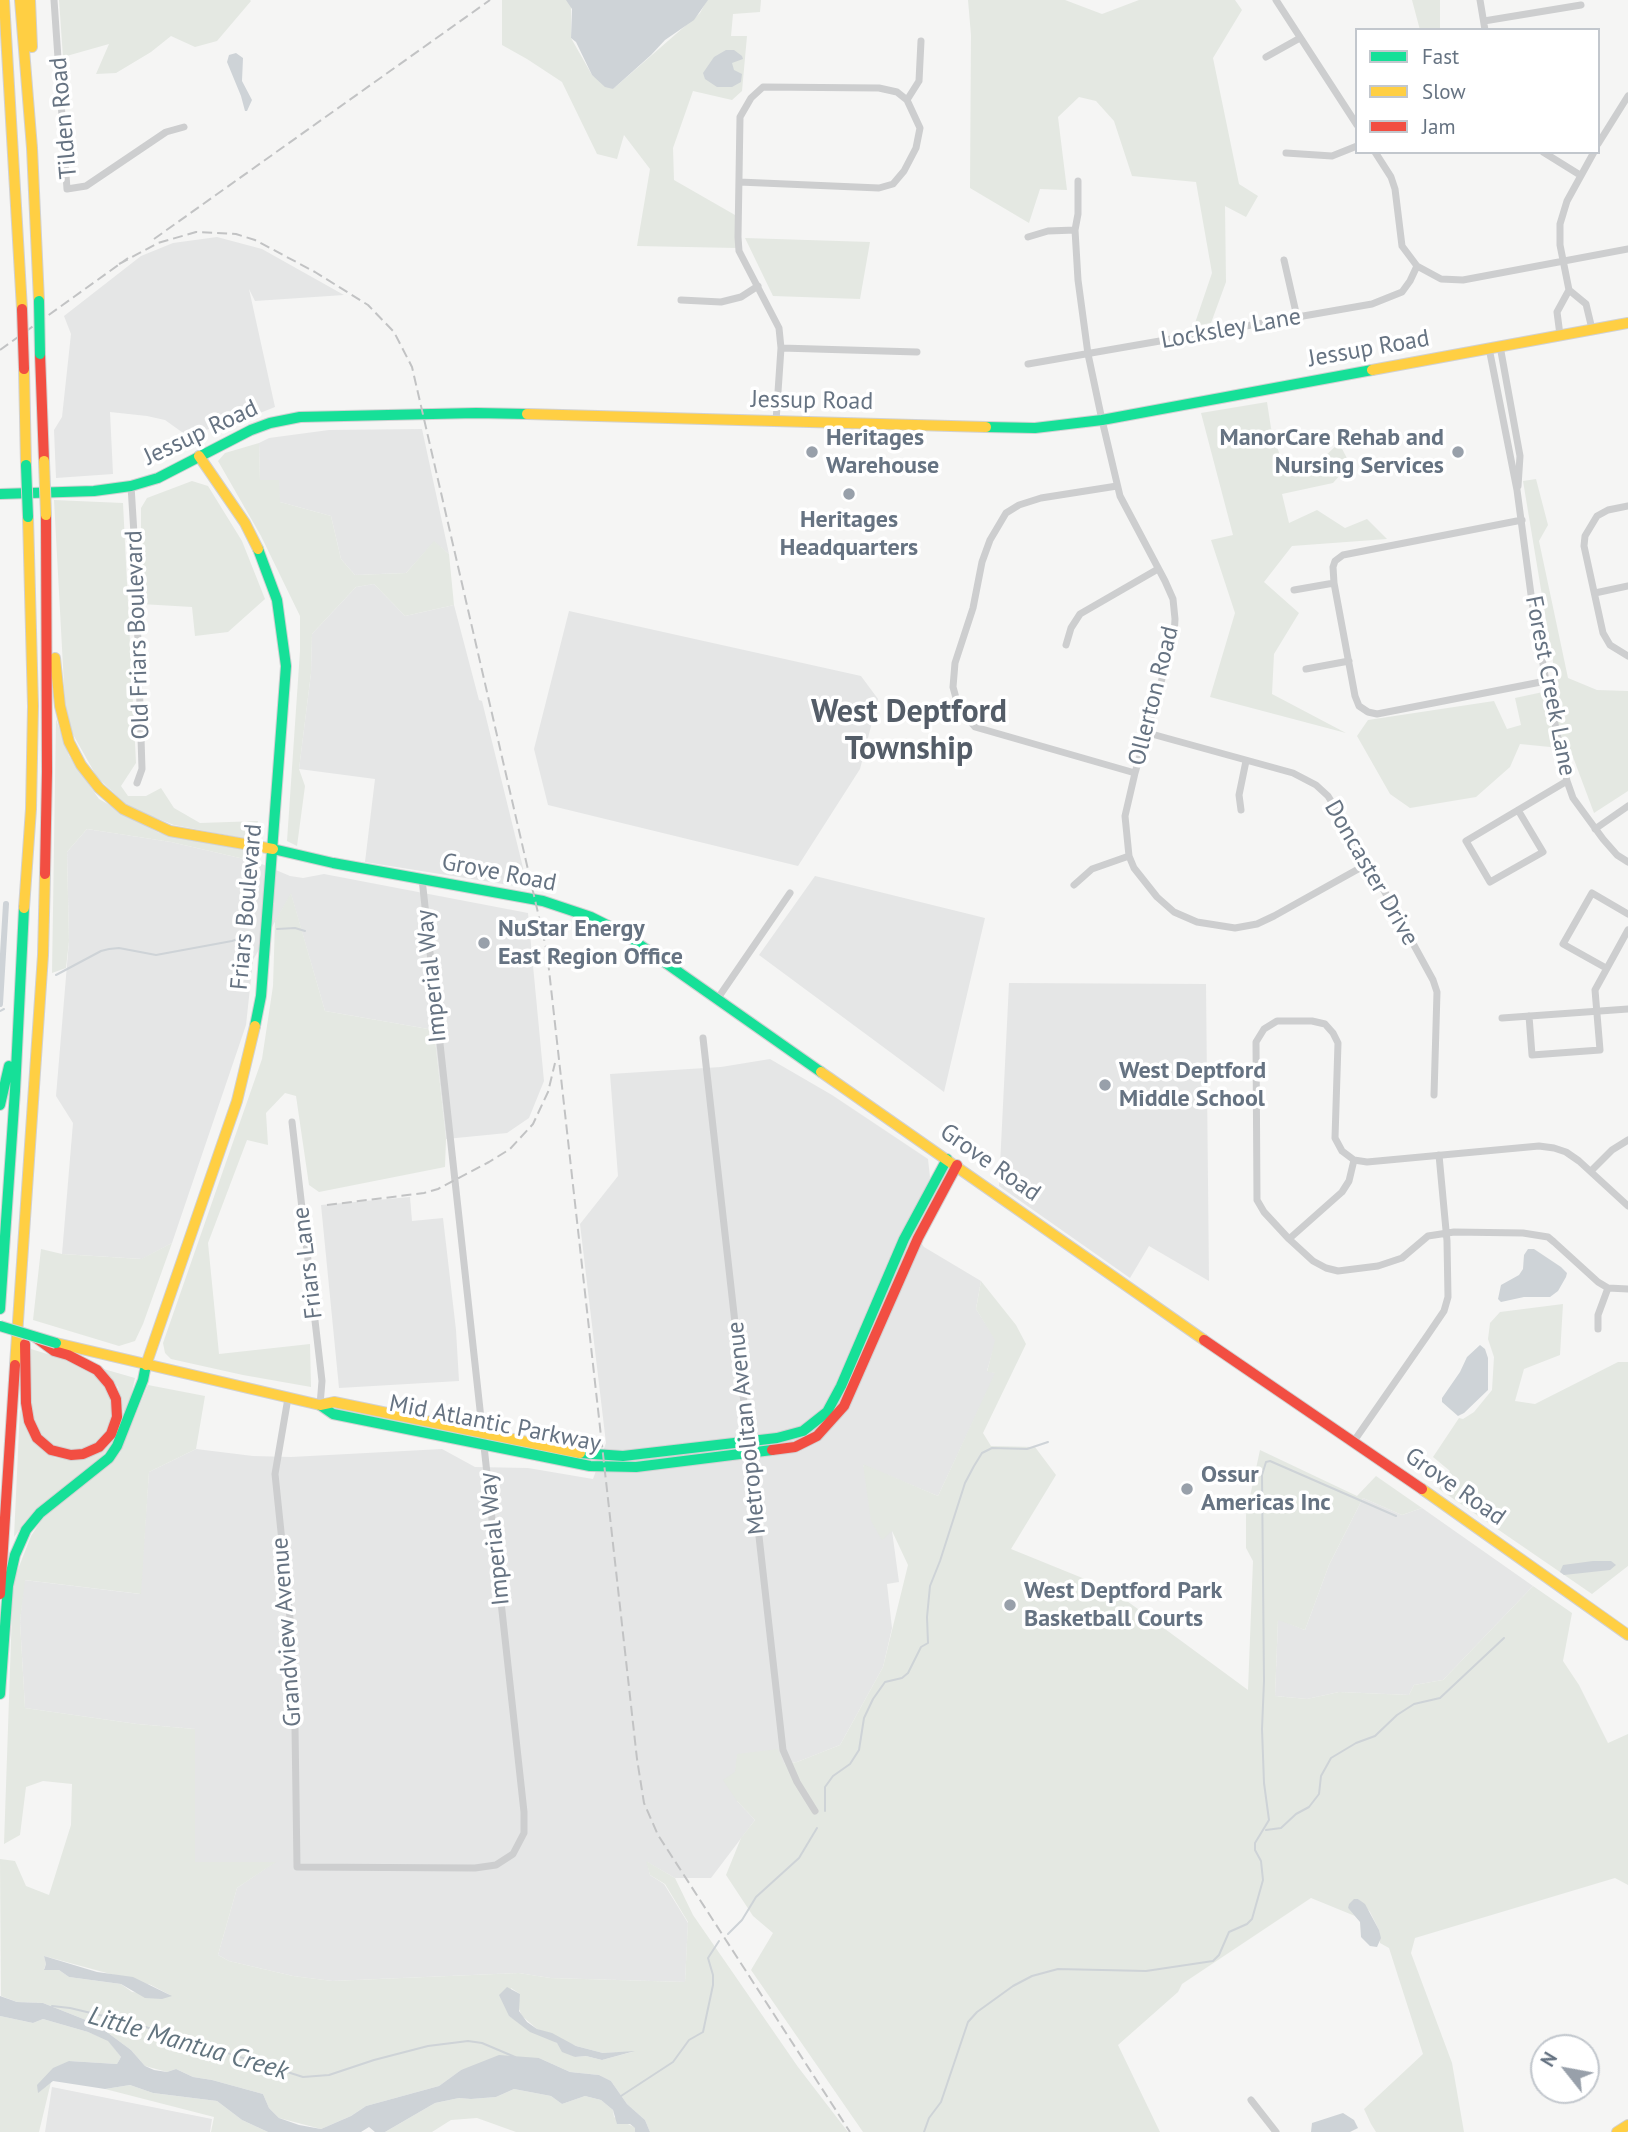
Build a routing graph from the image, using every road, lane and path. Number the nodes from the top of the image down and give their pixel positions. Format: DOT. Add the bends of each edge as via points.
graph roads {
  1 [pos="4,0"];
  2 [pos="20,0"];
  3 [pos="30,0"];
  4 [pos="54,0"];
  5 [pos="1276,0"];
  6 [pos="1480,0"];
  7 [pos="1581,5"];
  8 [pos="1484,25"];
  9 [pos="1300,38"];
  10 [pos="921,41"];
  11 [pos="1266,57"];
  12 [pos="1628,96"];
  13 [pos="907,100"];
  14 [pos="1355,122"];
  15 [pos="184,127"];
  16 [pos="1600,141"];
  17 [pos="1355,147"];
  18 [pos="32,148"];
  19 [pos="1286,153"];
  20 [pos="1376,154"];
  21 [pos="1545,154"];
  22 [pos="1593,154"];
  23 [pos="1580,175"];
  24 [pos="1078,181"];
  25 [pos="739,182"];
  26 [pos="1075,230"];
  27 [pos="1028,237"];
  28 [pos="1628,249"];
  29 [pos="1284,260"];
  30 [pos="1562,260"];
  31 [pos="1417,266"];
  32 [pos="758,286"];
  33 [pos="1569,290"];
  34 [pos="681,300"];
  35 [pos="1297,317"];
  36 [pos="1628,323"];
  37 [pos="1592,329"];
  38 [pos="1560,335"];
  39 [pos="1495,347"];
  40 [pos="781,348"];
  41 [pos="917,352"];
  42 [pos="1088,354"];
  43 [pos="1028,364"];
  44 [pos="1102,420"];
  45 [pos="776,421"];
  46 [pos="200,456"];
  47 [pos="131,486"];
  48 [pos="1117,486"];
  49 [pos="0,494"];
  50 [pos="1628,506"];
  51 [pos="1522,520"];
  52 [pos="1158,569"];
  53 [pos="48,579"];
  54 [pos="1334,583"];
  55 [pos="1628,586"];
  56 [pos="1294,590"];
  57 [pos="1595,593"];
  58 [pos="1066,645"];
  59 [pos="1628,656"];
  60 [pos="1349,661"];
  61 [pos="1306,668"];
  62 [pos="1546,681"];
  63 [pos="1148,733"];
  64 [pos="1246,761"];
  65 [pos="1135,773"];
  66 [pos="1567,781"];
  67 [pos="138,783"];
  68 [pos="1628,806"];
  69 [pos="1241,810"];
  70 [pos="1518,810"];
  71 [pos="1595,829"];
  72 [pos="273,849"];
  73 [pos="27,853"];
  74 [pos="1129,856"];
  75 [pos="1628,862"];
  76 [pos="1369,863"];
  77 [pos="422,879"];
  78 [pos="1074,885"];
  79 [pos="790,893"];
  80 [pos="1628,914"];
  81 [pos="1628,930"];
  82 [pos="1606,968"];
  83 [pos="40,996"];
  84 [pos="718,998"];
  85 [pos="1628,1009"];
  86 [pos="1597,1011"];
  87 [pos="1529,1016"];
  88 [pos="1502,1018"];
  89 [pos="703,1038"];
  90 [pos="1434,1095"];
  91 [pos="0,1105"];
  92 [pos="292,1122"];
  93 [pos="1628,1140"];
  94 [pos="1439,1155"];
  95 [pos="947,1159"];
  96 [pos="1354,1160"];
  97 [pos="957,1166"];
  98 [pos="1591,1171"];
  99 [pos="1628,1206"];
  100 [pos="1446,1233"];
  101 [pos="1289,1239"];
  102 [pos="1608,1288"];
  103 [pos="1628,1289"];
  104 [pos="0,1309"];
  105 [pos="0,1326"];
  106 [pos="1598,1329"];
  107 [pos="55,1347"];
  108 [pos="146,1365"];
  109 [pos="288,1398"];
  110 [pos="320,1405"];
  111 [pos="482,1432"];
  112 [pos="1354,1441"];
  113 [pos="748,1442"];
  114 [pos="484,1446"];
  115 [pos="750,1454"];
  116 [pos="0,1594"];
  117 [pos="1628,1635"];
  118 [pos="0,1694"];
  119 [pos="815,1811"];
  120 [pos="297,1867"];
  121 [pos="1251,2100"];
  122 [pos="1628,2125"];
  123 [pos="1276,2132"];
  124 [pos="1617,2132"];
  1 -- 73 [label="main road, bridge" via="22,309 28,516 33,770"];
  2 -- 18 [label="main road"];
  3 -- 18 [label="main road" via="36,126"];
  4 -- 15 [label="street, Tilden Road" via="67,189 86,186 166,132"];
  5 -- 9 [label="street"];
  6 -- 8 [label="street"];
  7 -- 8 [label="street"];
  9 -- 11 [label="street"];
  9 -- 14 [label="street"];
  10 -- 13 [label="street" via="919,81"];
  12 -- 16 [label="street"];
  13 -- 25 [label="street" via="920,128 904,171 893,184 879,188"];
  13 -- 25 [label="street" via="879,88 764,87 740,117"];
  17 -- 19 [label="street" via="1332,156"];
  18 -- 53 [label="main road, bridge"];
  20 -- 31 [label="street" via="1395,189 1402,246"];
  21 -- 23 [label="street"];
  22 -- 23 [label="street"];
  23 -- 30 [label="street" via="1560,224"];
  24 -- 26 [label="street, Ollerton Road"];
  25 -- 32 [label="street" via="739,251"];
  26 -- 27 [label="street"];
  26 -- 42 [label="street, Ollerton Road"];
  28 -- 30 [label="street"];
  29 -- 35 [label="street"];
  30 -- 31 [label="street" via="1450,281"];
  30 -- 33 [label="street"];
  31 -- 35 [label="street, Locksley Lane" via="1402,292 1372,304"];
  32 -- 34 [label="street" via="723,301"];
  32 -- 40 [label="street" via="779,328"];
  33 -- 37 [label="street" via="1586,304"];
  33 -- 38 [label="street" via="1557,312"];
  35 -- 42 [label="street, Locksley Lane"];
  36 -- 37 [label="main road, Jessup Road"];
  37 -- 38 [label="main road, Jessup Road"];
  38 -- 39 [label="main road, Jessup Road"];
  39 -- 44 [label="main road, Jessup Road"];
  39 -- 51 [label="street, Forest Creek Lane"];
  40 -- 41 [label="street"];
  40 -- 45 [label="street"];
  42 -- 43 [label="street, Locksley Lane"];
  42 -- 44 [label="street, Ollerton Road"];
  44 -- 45 [label="main road, Jessup Road" via="1035,428"];
  44 -- 48 [label="street, Ollerton Road"];
  45 -- 46 [label="main road, Jessup Road" via="476,413 300,417 270,423"];
  46 -- 47 [label="main road, Jessup Road"];
  46 -- 72 [label="main road, Friars Boulevard" via="263,558 283,632 286,666"];
  47 -- 49 [label="main road, Jessup Road"];
  47 -- 67 [label="street, Old Friars Boulevard" via="142,756"];
  48 -- 52 [label="street, Ollerton Road"];
  48 -- 65 [label="street" via="1041,498 1006,513 982,562 953,687 959,709 975,727"];
  50 -- 57 [label="street" via="1597,516 1585,536"];
  51 -- 54 [label="street" via="1343,555 1333,567"];
  51 -- 62 [label="street, Forest Creek Lane"];
  52 -- 58 [label="street" via="1080,614"];
  52 -- 63 [label="street, Ollerton Road" via="1173,599 1174,637"];
  53 -- 72 [label="main road, Grove Road" via="63,724 81,765 99,788 123,809 170,831"];
  53 -- 83 [label="main road"];
  54 -- 56 [label="street"];
  54 -- 60 [label="street"];
  55 -- 57 [label="street"];
  57 -- 59 [label="street" via="1609,645"];
  60 -- 61 [label="street"];
  60 -- 62 [label="street" via="1357,702 1372,714"];
  62 -- 66 [label="street, Forest Creek Lane"];
  63 -- 64 [label="street, Doncaster Drive"];
  63 -- 65 [label="street, Ollerton Road"];
  64 -- 69 [label="street" via="1239,795"];
  64 -- 76 [label="street, Doncaster Drive" via="1293,773 1316,785 1328,796"];
  65 -- 74 [label="street, Ollerton Road" via="1125,816"];
  66 -- 70 [label="street"];
  66 -- 71 [label="street, Forest Creek Lane"];
  68 -- 71 [label="street"];
  70 -- 70 [label="street" via="1466,841 1490,882 1543,852"];
  71 -- 75 [label="street, Forest Creek Lane"];
  72 -- 77 [label="main road, Grove Road"];
  72 -- 108 [label="main road, Friars Boulevard" via="261,996 245,1075"];
  73 -- 91 [label="main road" via="18,894 11,1053"];
  73 -- 104 [label="main road"];
  74 -- 76 [label="street, Ollerton Road" via="1143,880 1174,912 1197,922 1235,928 1274,916"];
  74 -- 78 [label="street" via="1092,869"];
  76 -- 90 [label="street, Doncaster Drive" via="1437,992"];
  77 -- 84 [label="main road, Grove Road" via="536,900 592,917 624,933"];
  77 -- 111 [label="street, Imperial Way"];
  79 -- 84 [label="street"];
  80 -- 82 [label="street" via="1592,893 1563,944"];
  81 -- 82 [label="street"];
  82 -- 86 [label="street" via="1595,990"];
  83 -- 107 [label="main road" via="46,1019 25,1350 26,1403 29,1421 43,1444 60,1453 83,1454 99,1447 111,1434 117,1417 116,1399 97,1370"];
  83 -- 116 [label="main road"];
  84 -- 95 [label="main road, Grove Road"];
  85 -- 86 [label="street"];
  86 -- 87 [label="street"];
  86 -- 87 [label="street" via="1600,1050 1532,1055"];
  87 -- 88 [label="street"];
  89 -- 113 [label="street, Metropolitan Avenue"];
  92 -- 110 [label="street, Friars Lane" via="322,1381"];
  93 -- 98 [label="street"];
  94 -- 96 [label="street"];
  94 -- 98 [label="street" via="1539,1146 1566,1152"];
  94 -- 100 [label="street"];
  95 -- 97 [label="main road, Grove Road"];
  95 -- 113 [label="main road, Mid Atlantic Parkway" via="904,1239 827,1412 797,1433"];
  96 -- 101 [label="street" via="1342,1192"];
  96 -- 101 [label="street" via="1335,1138 1338,1043 1333,1033 1325,1024 1312,1021 1277,1021 1264,1029 1256,1042 1256,1200"];
  97 -- 112 [label="main road, Grove Road"];
  97 -- 115 [label="main road, Mid Atlantic Parkway" via="918,1238 835,1420 795,1447"];
  98 -- 99 [label="street"];
  100 -- 101 [label="street" via="1428,1236 1391,1264 1338,1270 1312,1261"];
  100 -- 102 [label="street" via="1489,1231 1548,1237"];
  100 -- 112 [label="street" via="1450,1283 1444,1311"];
  102 -- 103 [label="street"];
  102 -- 106 [label="street"];
  105 -- 107 [label="main road, Mid Atlantic Parkway, bridge"];
  107 -- 108 [label="main road, Mid Atlantic Parkway"];
  108 -- 109 [label="main road, Mid Atlantic Parkway"];
  108 -- 118 [label="main road, Friars Boulevard" via="109,1458 40,1513 26,1530 8,1586"];
  109 -- 110 [label="main road, Mid Atlantic Parkway"];
  109 -- 120 [label="street, Grandview Avenue" via="275,1474 294,1657"];
  110 -- 111 [label="main road, Mid Atlantic Parkway" via="334,1402"];
  110 -- 114 [label="main road, Mid Atlantic Parkway" via="333,1414"];
  111 -- 113 [label="main road, Mid Atlantic Parkway" via="603,1456"];
  111 -- 114 [label="street, Imperial Way"];
  112 -- 117 [label="main road, Grove Road"];
  113 -- 115 [label="street, Metropolitan Avenue"];
  114 -- 115 [label="main road, Mid Atlantic Parkway" via="618,1468"];
  114 -- 120 [label="street, Imperial Way" via="524,1833 513,1854 494,1866"];
  115 -- 119 [label="street, Metropolitan Avenue" via="783,1750"];
  121 -- 123 [label="street"];
  122 -- 124 [label="main road"];
}
